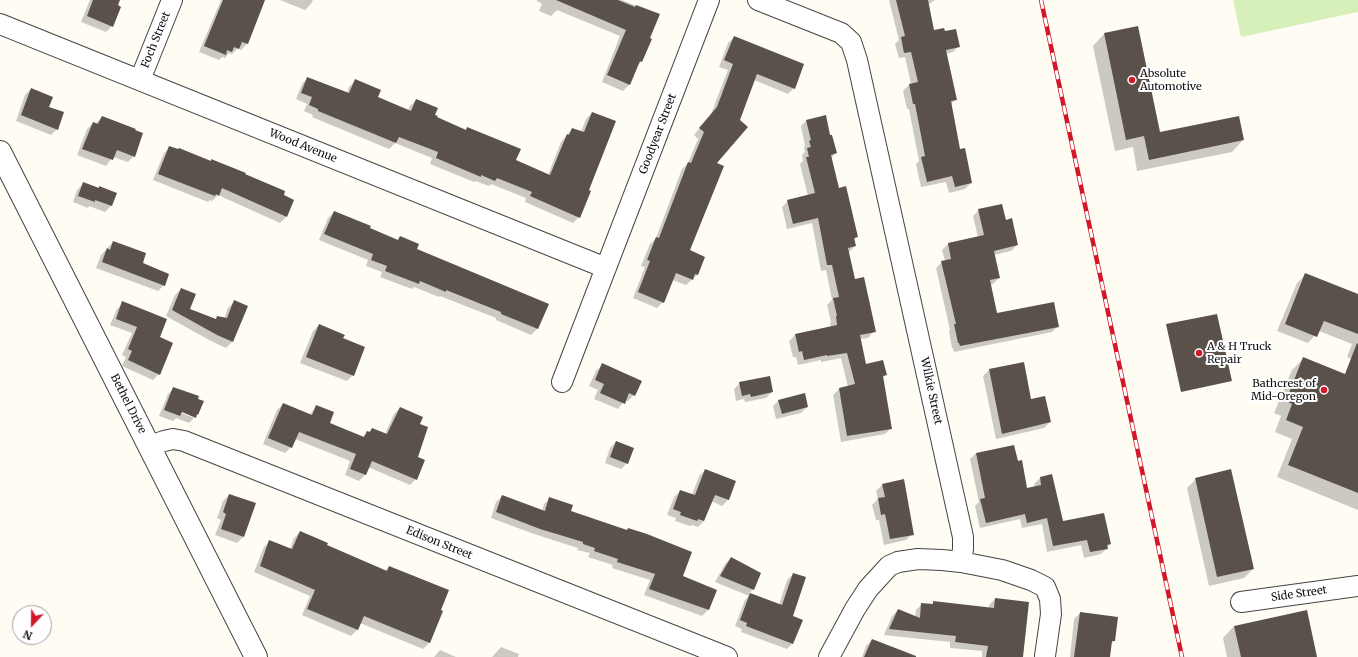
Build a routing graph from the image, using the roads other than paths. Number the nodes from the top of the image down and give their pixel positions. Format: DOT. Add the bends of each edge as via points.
graph roads {
  1 [pos="172,0"];
  2 [pos="709,0"];
  3 [pos="758,0"];
  4 [pos="0,24"];
  5 [pos="140,80"];
  6 [pos="0,152"];
  7 [pos="606,268"];
  8 [pos="562,382"];
  9 [pos="150,446"];
  10 [pos="961,562"];
  11 [pos="1358,586"];
  12 [pos="1241,602"];
  13 [pos="1045,656"];
  14 [pos="256,657"];
  15 [pos="727,657"];
  16 [pos="829,657"];
  1 -- 5 [label="street, Foch Street"];
  2 -- 7 [label="street, Goodyear Street"];
  3 -- 10 [label="street, Wilkie Street" via="832,28 851,42 963,536"];
  4 -- 5 [label="street, Wood Avenue"];
  5 -- 7 [label="street, Wood Avenue"];
  6 -- 9 [label="street, Bethel Drive"];
  7 -- 8 [label="street, Goodyear Street"];
  9 -- 14 [label="street, Bethel Drive"];
  9 -- 15 [label="street, Edison Street" via="164,440 184,441"];
  10 -- 13 [label="street" via="1002,570 1045,587 1050,599 1051,614"];
  10 -- 16 [label="street" via="918,559 889,566 855,608"];
  11 -- 12 [label="street, Side Street"];
}
